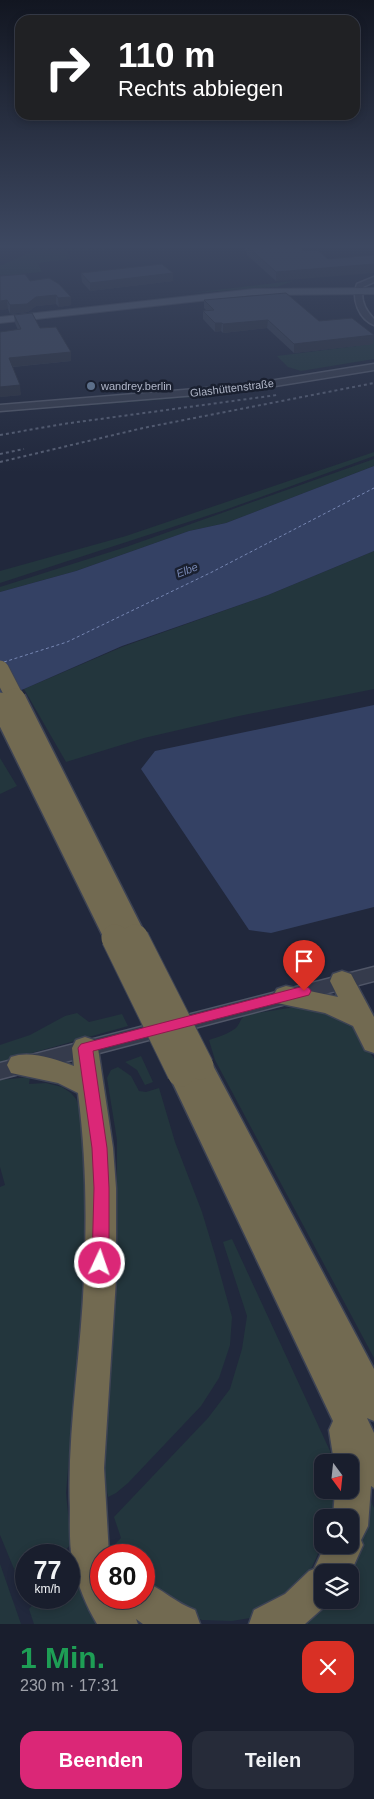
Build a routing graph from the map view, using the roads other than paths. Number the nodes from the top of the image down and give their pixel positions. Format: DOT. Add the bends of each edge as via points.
graph roads {
  1 [pos="374,367"];
  2 [pos="0,408"];
  3 [pos="0,669"];
  4 [pos="0,703"];
  5 [pos="374,974"];
  6 [pos="342,982"];
  7 [pos="286,996"];
  8 [pos="362,1020"];
  9 [pos="374,1042"];
  10 [pos="86,1048"];
  11 [pos="10,1068"];
  12 [pos="191,1069"];
  13 [pos="92,1089"];
  14 [pos="338,1393"];
  15 [pos="374,1404"];
  16 [pos="374,1470"];
  17 [pos="352,1509"];
  18 [pos="93,1544"];
  19 [pos="314,1594"];
  20 [pos="114,1609"];
  21 [pos="155,1609"];
  22 [pos="119,1624"];
  23 [pos="181,1624"];
  24 [pos="268,1624"];
  1 -- 2 [label="street, Glashüttenstraße" via="220,391"];
  3 -- 12 [label="highway, bridge"];
  4 -- 12 [label="highway, bridge"];
  5 -- 6 [label="street"];
  6 -- 7 [label="street"];
  6 -- 8 [label="highway"];
  7 -- 8 [label="highway" via="329,1004"];
  7 -- 10 [label="street"];
  8 -- 9 [label="highway"];
  10 -- 11 [label="street"];
  10 -- 13 [label="highway"];
  11 -- 13 [label="highway" via="56,1071 83,1081"];
  12 -- 14 [label="highway"];
  12 -- 15 [label="highway"];
  13 -- 18 [label="highway" via="99,1148 102,1232 87,1445 88,1526"];
  14 -- 16 [label="highway"];
  14 -- 17 [label="highway" via="354,1471"];
  19 -- 24 [label="highway"];
  20 -- 22 [label="highway"];
  21 -- 23 [label="highway"];
}
